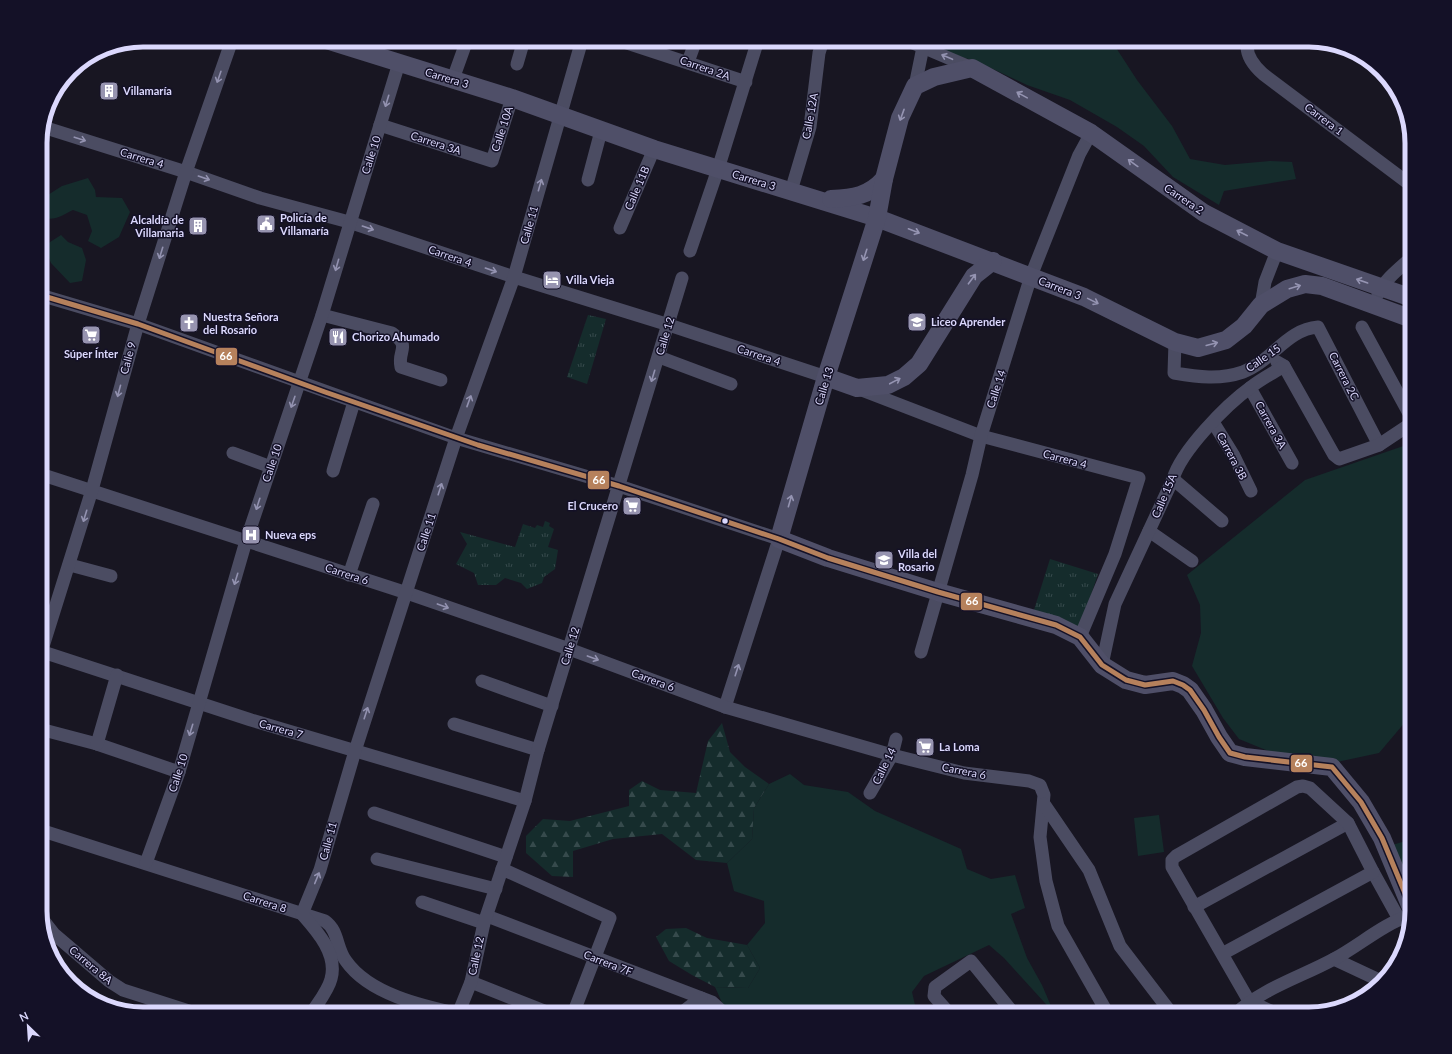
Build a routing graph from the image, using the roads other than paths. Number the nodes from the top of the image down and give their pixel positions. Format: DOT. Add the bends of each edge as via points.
graph roads {
  1 [pos="230,47"];
  2 [pos="347,47"];
  3 [pos="464,47"];
  4 [pos="522,47"];
  5 [pos="580,47"];
  6 [pos="649,47"];
  7 [pos="693,47"];
  8 [pos="756,47"];
  9 [pos="821,47"];
  10 [pos="923,47"];
  11 [pos="1248,47"];
  12 [pos="688,62"];
  13 [pos="399,64"];
  14 [pos="517,64"];
  15 [pos="972,68"];
  16 [pos="453,79"];
  17 [pos="746,82"];
  18 [pos="915,86"];
  19 [pos="512,98"];
  20 [pos="561,114"];
  21 [pos="380,125"];
  22 [pos="48,129"];
  23 [pos="601,130"];
  24 [pos="1091,133"];
  25 [pos="654,149"];
  26 [pos="492,161"];
  27 [pos="718,169"];
  28 [pos="186,172"];
  29 [pos="884,179"];
  30 [pos="588,180"];
  31 [pos="1405,180"];
  32 [pos="791,191"];
  33 [pos="821,200"];
  34 [pos="877,218"];
  35 [pos="349,222"];
  36 [pos="620,228"];
  37 [pos="690,251"];
  38 [pos="1277,251"];
  39 [pos="993,261"];
  40 [pos="1405,263"];
  41 [pos="1031,276"];
  42 [pos="514,277"];
  43 [pos="682,278"];
  44 [pos="1381,288"];
  45 [pos="1405,296"];
  46 [pos="47,297"];
  47 [pos="1261,305"];
  48 [pos="1373,306"];
  49 [pos="322,315"];
  50 [pos="1405,318"];
  51 [pos="138,324"];
  52 [pos="669,325"];
  53 [pos="1362,327"];
  54 [pos="1299,332"];
  55 [pos="1174,342"];
  56 [pos="659,357"];
  57 [pos="1263,359"];
  58 [pos="1284,366"];
  59 [pos="826,377"];
  60 [pos="441,380"];
  61 [pos="300,383"];
  62 [pos="731,384"];
  63 [pos="857,388"];
  64 [pos="1250,388"];
  65 [pos="354,402"];
  66 [pos="1405,406"];
  67 [pos="1214,422"];
  68 [pos="1405,427"];
  69 [pos="981,436"];
  70 [pos="456,438"];
  71 [pos="1379,444"];
  72 [pos="233,453"];
  73 [pos="1292,463"];
  74 [pos="271,467"];
  75 [pos="333,471"];
  76 [pos="47,476"];
  77 [pos="1173,480"];
  78 [pos="619,486"];
  79 [pos="92,490"];
  80 [pos="1251,491"];
  81 [pos="373,504"];
  82 [pos="1222,521"];
  83 [pos="1149,531"];
  84 [pos="779,539"];
  85 [pos="246,541"];
  86 [pos="1192,561"];
  87 [pos="70,565"];
  88 [pos="349,575"];
  89 [pos="111,576"];
  90 [pos="938,592"];
  91 [pos="406,593"];
  92 [pos="47,635"];
  93 [pos="1080,637"];
  94 [pos="569,649"];
  95 [pos="920,652"];
  96 [pos="47,655"];
  97 [pos="1102,665"];
  98 [pos="117,675"];
  99 [pos="482,681"];
  100 [pos="199,704"];
  101 [pos="552,706"];
  102 [pos="725,707"];
  103 [pos="454,724"];
  104 [pos="47,731"];
  105 [pos="896,739"];
  106 [pos="97,744"];
  107 [pos="538,750"];
  108 [pos="355,751"];
  109 [pos="892,755"];
  110 [pos="178,772"];
  111 [pos="870,793"];
  112 [pos="525,801"];
  113 [pos="1044,804"];
  114 [pos="374,813"];
  115 [pos="1348,823"];
  116 [pos="47,832"];
  117 [pos="377,859"];
  118 [pos="146,863"];
  119 [pos="504,863"];
  120 [pos="1373,872"];
  121 [pos="496,889"];
  122 [pos="422,902"];
  123 [pos="1194,907"];
  124 [pos="1405,909"];
  125 [pos="1405,912"];
  126 [pos="302,914"];
  127 [pos="1405,916"];
  128 [pos="485,920"];
  129 [pos="49,927"];
  130 [pos="1222,954"];
  131 [pos="594,958"];
  132 [pos="1334,958"];
  133 [pos="1376,980"];
  134 [pos="470,982"];
  135 [pos="701,998"];
  136 [pos="404,1000"];
  137 [pos="1249,1001"];
  138 [pos="176,1007"];
  139 [pos="315,1007"];
  140 [pos="407,1007"];
  141 [pos="426,1007"];
  142 [pos="461,1007"];
  143 [pos="534,1007"];
  144 [pos="576,1007"];
  145 [pos="689,1007"];
  146 [pos="717,1007"];
  147 [pos="944,1007"];
  148 [pos="1008,1007"];
  149 [pos="1104,1007"];
  150 [pos="1167,1007"];
  151 [pos="1243,1007"];
  152 [pos="1262,1007"];
  1 -- 28 [label="street, Calle 9, one-way"];
  2 -- 13 [label="main road, Carrera 3"];
  3 -- 16 [label="street"];
  4 -- 14 [label="street"];
  5 -- 20 [label="street, Calle 11"];
  6 -- 12 [label="street, Carrera 2A"];
  7 -- 12 [label="street"];
  8 -- 17 [label="street"];
  9 -- 32 [label="street, Calle 12A" via="810,127"];
  15 -- 10 [label="street, Carrera 2, one-way"];
  10 -- 18 [label="street"];
  11 -- 31 [label="street, Carrera 1" via="1255,66 1263,74"];
  12 -- 17 [label="street, Carrera 2A"];
  13 -- 16 [label="main road, Carrera 3"];
  13 -- 21 [label="street, Calle 10, one-way"];
  15 -- 18 [label="main road" via="934,77"];
  24 -- 15 [label="main road, Carrera 2, one-way"];
  16 -- 19 [label="main road, Carrera 3"];
  17 -- 27 [label="street"];
  18 -- 29 [label="main road, Calle 13, one-way" via="900,118"];
  19 -- 20 [label="main road, Carrera 3"];
  19 -- 26 [label="street, Calle 10A"];
  20 -- 23 [label="main road, Carrera 3"];
  42 -- 20 [label="street, Calle 11, one-way"];
  21 -- 26 [label="street, Carrera 3A"];
  21 -- 35 [label="street, Calle 10"];
  22 -- 28 [label="street, Carrera 4, one-way"];
  23 -- 25 [label="main road, Carrera 3"];
  23 -- 30 [label="street"];
  38 -- 24 [label="main road, Carrera 2, one-way" via="1204,213"];
  24 -- 41 [label="street, Calle 14" via="1079,155"];
  25 -- 27 [label="main road, Carrera 3"];
  25 -- 36 [label="street, Calle 11B"];
  27 -- 32 [label="main road, Carrera 3"];
  27 -- 37 [label="street"];
  28 -- 35 [label="street, Carrera 4, one-way" via="260,198"];
  28 -- 51 [label="street, Calle 9, one-way"];
  29 -- 33 [label="main road" via="876,188 864,195"];
  29 -- 34 [label="main road, Calle 13"];
  32 -- 33 [label="main road, Carrera 3"];
  33 -- 34 [label="main road, Carrera 3"];
  34 -- 39 [label="main road, Carrera 3, one-way"];
  34 -- 59 [label="main road, Calle 13, one-way"];
  35 -- 42 [label="street, Carrera 4, one-way"];
  35 -- 49 [label="street, Calle 10, one-way"];
  44 -- 38 [label="main road, Carrera 2, one-way"];
  38 -- 47 [label="street" via="1265,282"];
  39 -- 41 [label="main road, Carrera 3"];
  63 -- 39 [label="main road, Carrera 4, one-way" via="888,385 904,377 919,364 974,276"];
  40 -- 44 [label="street"];
  41 -- 55 [label="main road, Carrera 3, one-way" via="1084,297"];
  41 -- 69 [label="street, Calle 14"];
  42 -- 52 [label="street, Carrera 4"];
  70 -- 42 [label="street, Calle 11, one-way"];
  43 -- 52 [label="street, Calle 12"];
  44 -- 45 [label="main road, Carrera 2"];
  44 -- 48 [label="street"];
  46 -- 51 [label="street"];
  47 -- 48 [label="main road, one-way" via="1287,289 1306,284 1322,286"];
  55 -- 47 [label="main road, one-way" via="1198,348 1226,340 1244,326"];
  48 -- 50 [label="main road"];
  49 -- 60 [label="street" via="392,333 404,346 401,367"];
  49 -- 61 [label="street, Calle 10"];
  51 -- 61 [label="street"];
  51 -- 79 [label="street, Calle 9, one-way"];
  52 -- 56 [label="street, Calle 12"];
  52 -- 59 [label="street, Carrera 4"];
  53 -- 66 [label="street"];
  54 -- 57 [label="street, Calle 15"];
  54 -- 71 [label="street, Carrera 2C" via="1318,327 1322,332"];
  55 -- 57 [label="street, Calle 15" via="1174,373 1209,378 1225,376 1244,372"];
  56 -- 62 [label="street"];
  56 -- 78 [label="street, Calle 12, one-way"];
  57 -- 58 [label="street"];
  58 -- 64 [label="street, Calle 15A"];
  58 -- 71 [label="street" via="1334,455 1339,459"];
  59 -- 63 [label="main road, Carrera 4"];
  84 -- 59 [label="main road, Calle 13, one-way"];
  61 -- 65 [label="street"];
  61 -- 74 [label="street, Calle 10, one-way"];
  63 -- 69 [label="street, Carrera 4"];
  64 -- 67 [label="street, Calle 15A"];
  64 -- 73 [label="street, Carrera 3A"];
  65 -- 70 [label="street"];
  65 -- 75 [label="street"];
  67 -- 77 [label="street, Calle 15A" via="1187,450 1176,468"];
  67 -- 80 [label="street, Carrera 3B"];
  68 -- 71 [label="street"];
  69 -- 90 [label="street, Calle 14"];
  69 -- 93 [label="street, Carrera 4" via="1139,478 1115,554"];
  70 -- 78 [label="street"];
  91 -- 70 [label="street, Calle 11, one-way"];
  72 -- 74 [label="street"];
  74 -- 85 [label="street, Calle 10, one-way"];
  76 -- 79 [label="street, Carrera 6"];
  77 -- 82 [label="street"];
  77 -- 83 [label="street, Calle 15A"];
  78 -- 84 [label="street"];
  78 -- 94 [label="street, Calle 12"];
  79 -- 85 [label="street, Carrera 6"];
  79 -- 87 [label="street, Calle 9, one-way"];
  81 -- 88 [label="street"];
  83 -- 86 [label="street"];
  83 -- 97 [label="street, Calle 15A" via="1115,604"];
  84 -- 90 [label="main road" via="828,558"];
  102 -- 84 [label="street, Calle 13, one-way"];
  85 -- 88 [label="street, Carrera 6"];
  85 -- 100 [label="street, Calle 10, one-way"];
  87 -- 89 [label="street"];
  87 -- 92 [label="street, Calle 9"];
  88 -- 91 [label="street, Carrera 6"];
  90 -- 93 [label="main road" via="1056,625"];
  90 -- 95 [label="street, Calle 14"];
  91 -- 94 [label="street, Carrera 6, one-way"];
  108 -- 91 [label="street, Calle 11, one-way"];
  93 -- 97 [label="main road"];
  94 -- 101 [label="street, Calle 12"];
  94 -- 102 [label="street, Carrera 6, one-way"];
  96 -- 98 [label="street, Carrera 7"];
  97 -- 124 [label="main road" via="1126,680 1145,686 1173,681 1183,685 1190,690 1204,710 1230,753 1244,757 1332,767 1361,802 1382,838"];
  98 -- 100 [label="street, Carrera 7"];
  98 -- 106 [label="street"];
  99 -- 101 [label="street"];
  100 -- 108 [label="street, Carrera 7"];
  100 -- 110 [label="street, Calle 10, one-way"];
  101 -- 107 [label="street, Calle 12"];
  102 -- 109 [label="street, Carrera 6"];
  103 -- 107 [label="street"];
  104 -- 106 [label="street"];
  105 -- 109 [label="street, Calle 14"];
  106 -- 110 [label="street"];
  107 -- 112 [label="street, Calle 12"];
  108 -- 112 [label="street, Carrera 7"];
  126 -- 108 [label="street, Calle 11, one-way" via="320,870"];
  109 -- 111 [label="street, Calle 14"];
  109 -- 113 [label="street, Carrera 6" via="964,773 1029,781 1040,785"];
  110 -- 118 [label="street, Calle 10"];
  112 -- 119 [label="street, Calle 12"];
  113 -- 149 [label="street, Carrera 6" via="1040,836 1046,882 1058,926"];
  113 -- 150 [label="street" via="1089,870 1120,946"];
  114 -- 119 [label="street"];
  115 -- 120 [label="street"];
  115 -- 123 [label="street"];
  115 -- 123 [label="street" via="1310,788 1297,787 1172,860 1172,867"];
  116 -- 118 [label="street, Carrera 8"];
  117 -- 121 [label="street"];
  118 -- 126 [label="street, Carrera 8"];
  119 -- 121 [label="street, Calle 12"];
  119 -- 131 [label="street" via="610,918"];
  120 -- 125 [label="street"];
  120 -- 130 [label="street"];
  121 -- 128 [label="street, Calle 12"];
  122 -- 128 [label="street, Carrera 7F"];
  123 -- 130 [label="street"];
  126 -- 136 [label="street, Carrera 8" via="331,925 346,961 352,968 362,977"];
  126 -- 139 [label="street" via="318,933 328,951 332,966 331,980"];
  127 -- 132 [label="street"];
  128 -- 131 [label="street, Carrera 7F"];
  128 -- 134 [label="street, Calle 12"];
  129 -- 138 [label="street, Carrera 8A" via="109,981 123,990"];
  130 -- 137 [label="street"];
  131 -- 135 [label="street, Carrera 7F"];
  131 -- 144 [label="street"];
  132 -- 133 [label="street"];
  132 -- 137 [label="street"];
  134 -- 142 [label="street, Calle 12"];
  134 -- 143 [label="street"];
  135 -- 145 [label="street"];
  135 -- 146 [label="street, Carrera 7F"];
  136 -- 140 [label="street"];
  136 -- 141 [label="street, Carrera 8"];
  137 -- 151 [label="street"];
  137 -- 152 [label="street"];
  147 -- 148 [label="street" via="934,996 935,987 971,961"];
}
